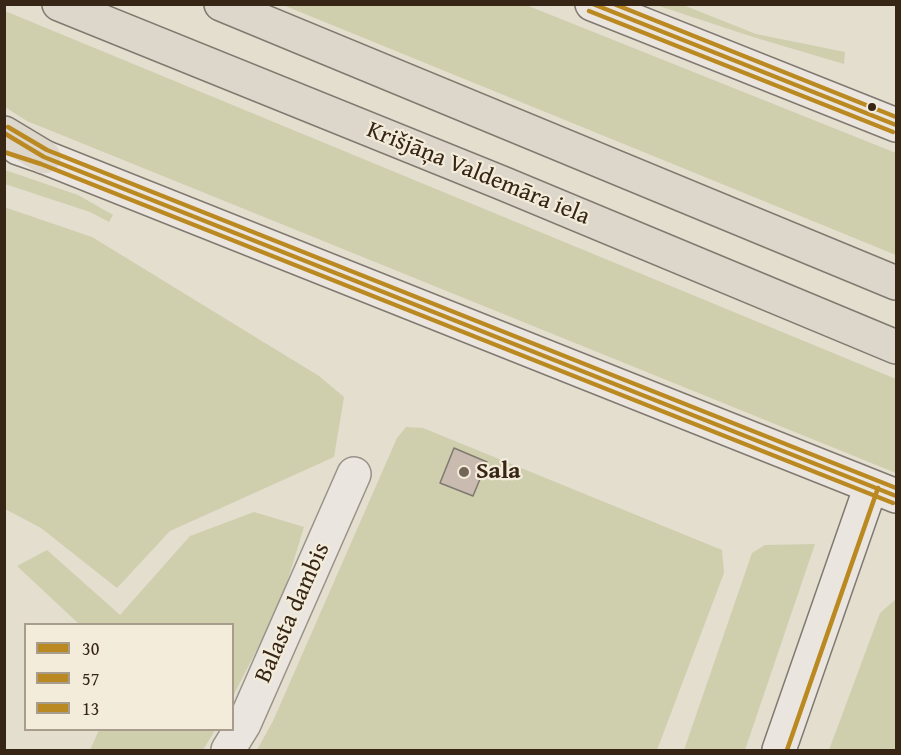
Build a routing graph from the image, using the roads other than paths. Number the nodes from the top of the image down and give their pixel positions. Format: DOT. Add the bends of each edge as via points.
graph roads {
  1 [pos="59,4"];
  2 [pos="221,4"];
  3 [pos="592,4"];
  4 [pos="897,125"];
  5 [pos="4,133"];
  6 [pos="4,144"];
  7 [pos="44,157"];
  8 [pos="897,283"];
  9 [pos="897,347"];
  10 [pos="354,474"];
  11 [pos="884,491"];
  12 [pos="228,750"];
  13 [pos="779,750"];
  1 -- 9 [label="main road, Krišjāņa Valdemāra iela"];
  2 -- 8 [label="main road"];
  3 -- 4 [label="street"];
  5 -- 7 [label="main road"];
  6 -- 7 [label="street"];
  7 -- 11 [label="street"];
  10 -- 12 [label="street, Balasta dambis" via="248,715"];
  11 -- 13 [label="street"];
}
